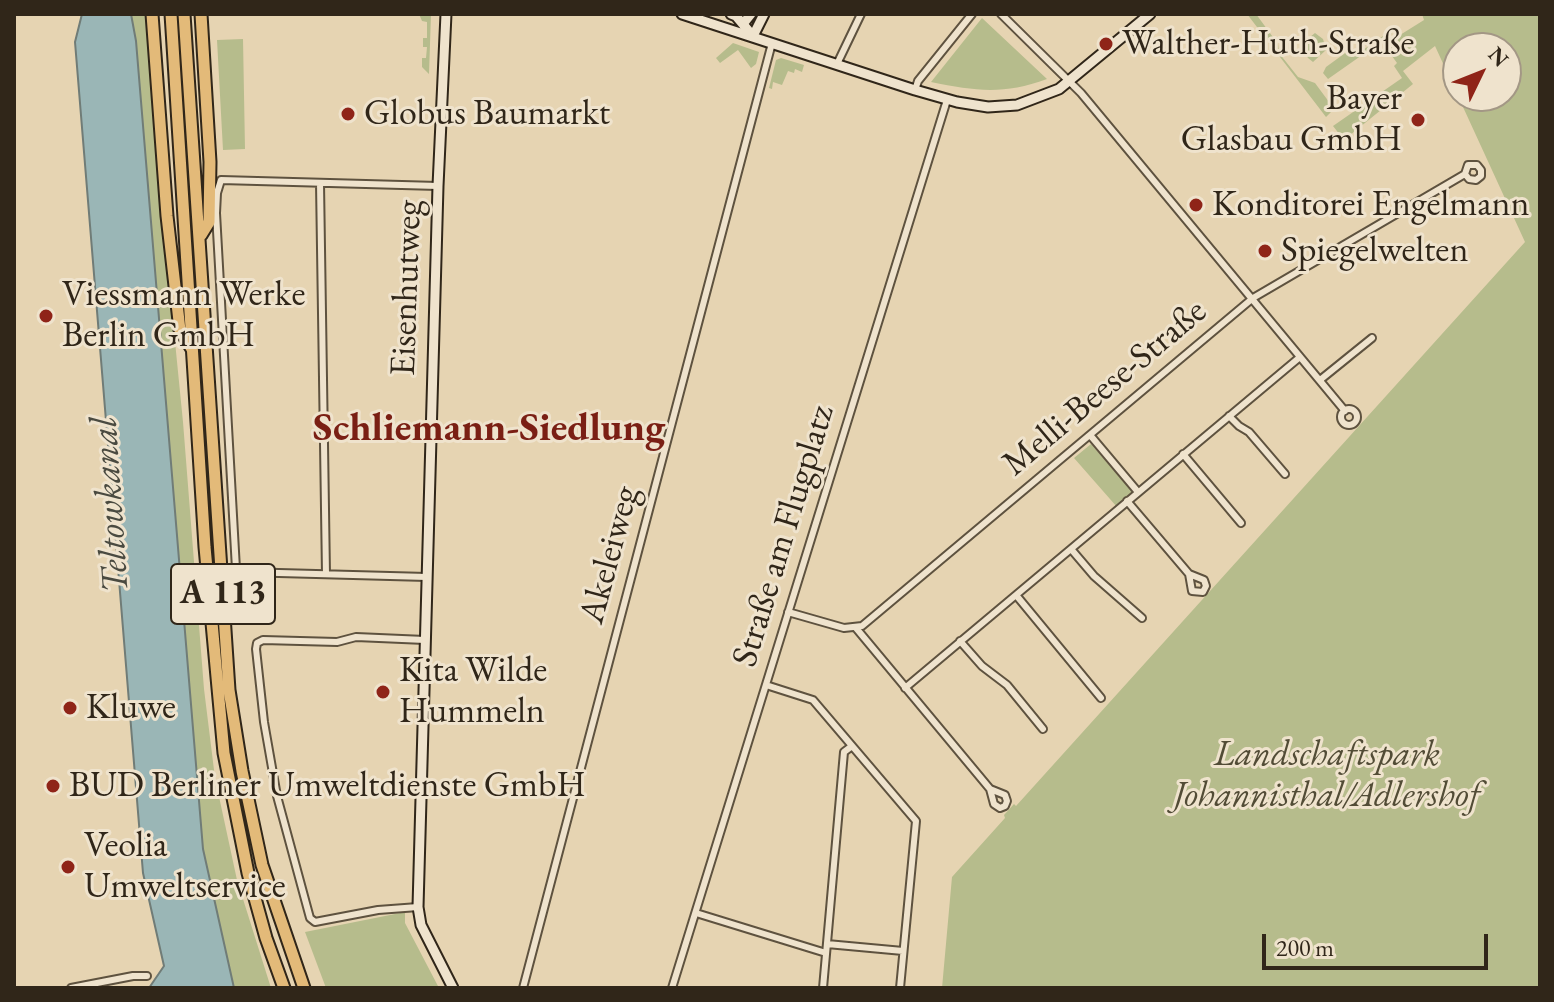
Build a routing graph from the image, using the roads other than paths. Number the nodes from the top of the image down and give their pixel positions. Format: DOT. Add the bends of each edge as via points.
graph roads {
  1 [pos="152,14"];
  2 [pos="171,14"];
  3 [pos="184,14"];
  4 [pos="201,14"];
  5 [pos="446,14"];
  6 [pos="682,14"];
  7 [pos="731,14"];
  8 [pos="751,14"];
  9 [pos="764,14"];
  10 [pos="861,14"];
  11 [pos="972,14"];
  12 [pos="1001,14"];
  13 [pos="1150,14"];
  14 [pos="743,24"];
  15 [pos="753,36"];
  16 [pos="772,43"];
  17 [pos="837,64"];
  18 [pos="1070,82"];
  19 [pos="915,90"];
  20 [pos="947,100"];
  21 [pos="1465,174"];
  22 [pos="320,183"];
  23 [pos="438,186"];
  24 [pos="200,235"];
  25 [pos="1253,298"];
  26 [pos="1372,338"];
  27 [pos="193,350"];
  28 [pos="1300,357"];
  29 [pos="1320,380"];
  30 [pos="1345,411"];
  31 [pos="1229,416"];
  32 [pos="1090,435"];
  33 [pos="1183,454"];
  34 [pos="1285,474"];
  35 [pos="1138,492"];
  36 [pos="1127,501"];
  37 [pos="1241,523"];
  38 [pos="1071,549"];
  39 [pos="326,574"];
  40 [pos="1189,574"];
  41 [pos="427,577"];
  42 [pos="1016,595"];
  43 [pos="788,612"];
  44 [pos="1142,618"];
  45 [pos="856,628"];
  46 [pos="425,640"];
  47 [pos="960,641"];
  48 [pos="766,685"];
  49 [pos="905,688"];
  50 [pos="1101,698"];
  51 [pos="1043,729"];
  52 [pos="852,746"];
  53 [pos="990,789"];
  54 [pos="418,907"];
  55 [pos="696,913"];
  56 [pos="827,944"];
  57 [pos="903,951"];
  58 [pos="826,953"];
  59 [pos="147,976"];
  60 [pos="71,988"];
  61 [pos="284,988"];
  62 [pos="304,988"];
  63 [pos="453,988"];
  64 [pos="523,988"];
  65 [pos="672,988"];
  66 [pos="823,988"];
  67 [pos="900,988"];
  1 -- 27 [label="highway" via="180,330"];
  2 -- 27 [label="highway, A 113"];
  3 -- 24 [label="highway, A 113"];
  4 -- 24 [label="highway" via="210,162 209,222"];
  5 -- 23 [label="street, Eisenhutweg"];
  6 -- 15 [label="street"];
  7 -- 14 [label="street"];
  8 -- 14 [label="street"];
  9 -- 15 [label="street"];
  10 -- 17 [label="street"];
  11 -- 19 [label="street"];
  12 -- 18 [label="street"];
  13 -- 18 [label="street"];
  14 -- 15 [label="street"];
  15 -- 16 [label="street"];
  16 -- 17 [label="street"];
  16 -- 64 [label="street, Akeleiweg"];
  17 -- 19 [label="street"];
  18 -- 20 [label="street" via="1017,105"];
  18 -- 25 [label="street"];
  19 -- 20 [label="street"];
  20 -- 43 [label="street, Straße am Flugplatz"];
  21 -- 25 [label="street, Melli-Beese-Straße"];
  22 -- 23 [label="street"];
  22 -- 39 [label="street"];
  22 -- 39 [label="street" via="221,180 216,213 236,569"];
  23 -- 41 [label="street, Eisenhutweg"];
  24 -- 62 [label="highway, A 113" via="229,690 262,865"];
  25 -- 28 [label="street"];
  25 -- 32 [label="street, Melli-Beese-Straße"];
  26 -- 29 [label="street"];
  27 -- 61 [label="highway, A 113" via="224,753 248,873"];
  28 -- 29 [label="street"];
  28 -- 31 [label="street"];
  29 -- 30 [label="street"];
  31 -- 33 [label="street"];
  31 -- 34 [label="street"];
  32 -- 35 [label="street"];
  32 -- 45 [label="street, Melli-Beese-Straße"];
  33 -- 35 [label="street"];
  33 -- 37 [label="street"];
  35 -- 36 [label="street"];
  36 -- 38 [label="street"];
  36 -- 40 [label="street"];
  38 -- 42 [label="street"];
  38 -- 44 [label="street"];
  39 -- 41 [label="street"];
  41 -- 46 [label="street, Eisenhutweg"];
  42 -- 47 [label="street"];
  42 -- 50 [label="street"];
  43 -- 45 [label="street"];
  43 -- 48 [label="street, Straße am Flugplatz"];
  45 -- 49 [label="street"];
  46 -- 54 [label="street, Eisenhutweg"];
  46 -- 54 [label="street" via="263,640 256,649 277,796 310,918 315,922"];
  47 -- 49 [label="street"];
  47 -- 51 [label="street" via="1007,685"];
  48 -- 52 [label="street" via="813,700"];
  48 -- 55 [label="street, Straße am Flugplatz"];
  49 -- 53 [label="street"];
  52 -- 56 [label="street" via="844,752"];
  52 -- 57 [label="street" via="916,821"];
  54 -- 63 [label="street, Eisenhutweg" via="421,925"];
  55 -- 58 [label="street"];
  55 -- 65 [label="street, Straße am Flugplatz"];
  56 -- 57 [label="street"];
  56 -- 58 [label="street"];
  57 -- 67 [label="street"];
  58 -- 66 [label="street"];
  59 -- 60 [label="street"];
}
